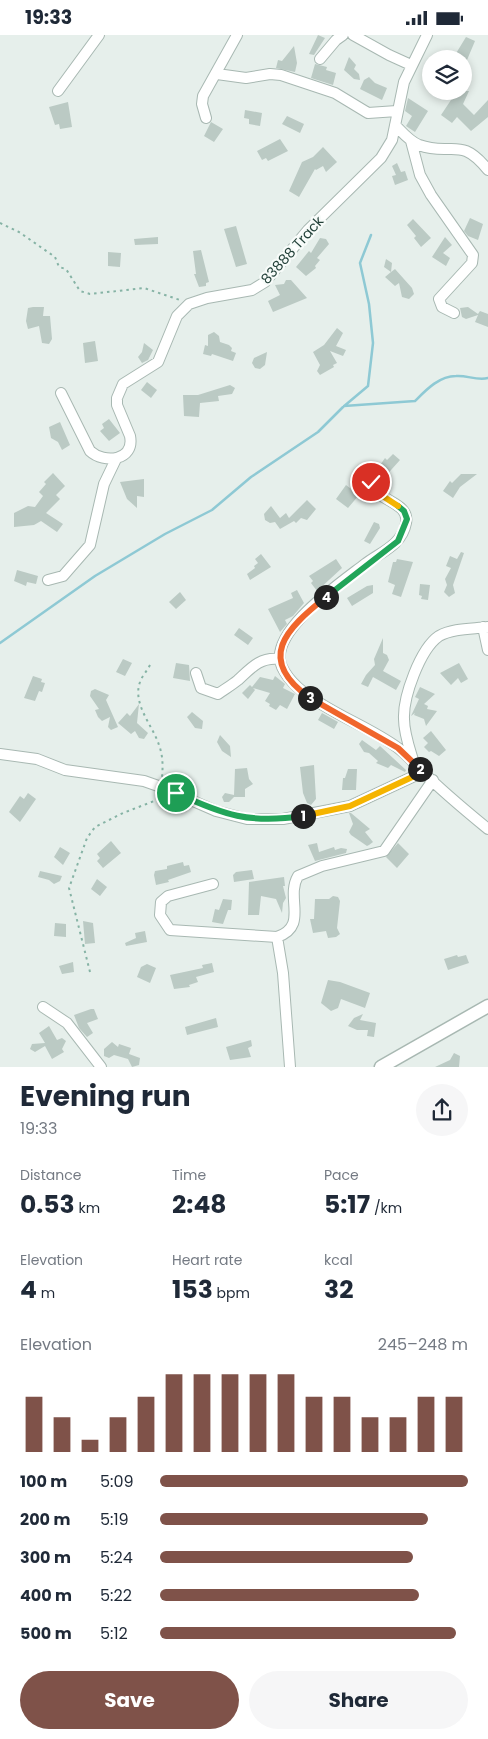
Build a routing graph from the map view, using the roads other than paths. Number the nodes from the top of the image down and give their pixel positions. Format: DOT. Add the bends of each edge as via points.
graph roads {
  1 [pos="99,35"];
  2 [pos="237,35"];
  3 [pos="343,35"];
  4 [pos="352,35"];
  5 [pos="428,35"];
  6 [pos="320,59"];
  7 [pos="412,65"];
  8 [pos="217,74"];
  9 [pos="58,91"];
  10 [pos="397,111"];
  11 [pos="206,118"];
  12 [pos="395,125"];
  13 [pos="411,141"];
  14 [pos="488,170"];
  15 [pos="454,313"];
  16 [pos="61,393"];
  17 [pos="116,459"];
  18 [pos="371,476"];
  19 [pos="48,580"];
  20 [pos="486,627"];
  21 [pos="488,650"];
  22 [pos="279,659"];
  23 [pos="196,673"];
  24 [pos="0,753"];
  25 [pos="413,760"];
  26 [pos="423,772"];
  27 [pos="433,780"];
  28 [pos="488,829"];
  29 [pos="213,884"];
  30 [pos="277,937"];
  31 [pos="488,1005"];
  32 [pos="43,1007"];
  33 [pos="101,1067"];
  34 [pos="290,1067"];
  35 [pos="381,1067"];
  1 -- 9 [label="street"];
  2 -- 8 [label="street"];
  3 -- 6 [label="street"];
  4 -- 7 [label="street"];
  5 -- 7 [label="street, 83888 Track"];
  7 -- 10 [label="street, 83888 Track"];
  8 -- 10 [label="street" via="246,78 281,75 335,93 368,113"];
  8 -- 11 [label="street" via="203,95"];
  10 -- 12 [label="street, 83888 Track"];
  12 -- 13 [label="street"];
  12 -- 17 [label="street, 83888 Track" via="392,140 381,159 308,230 266,282 252,290 188,304 177,316 158,363 128,380 119,391 118,412 131,442 128,451"];
  13 -- 14 [label="street" via="426,147 467,151"];
  13 -- 15 [label="street" via="420,175 473,255 472,263 440,297 442,307"];
  16 -- 17 [label="street" via="90,451 98,457"];
  17 -- 19 [label="street" via="104,484 90,545 63,576"];
  18 -- 22 [label="street" via="375,491 404,511 407,519 403,532 394,545 366,563 303,615 282,643"];
  20 -- 21 [label="street"];
  20 -- 25 [label="street" via="446,633 438,637 424,655 413,677 405,707 405,731"];
  22 -- 23 [label="street" via="268,658 252,666 237,682 218,694 201,688"];
  22 -- 25 [label="street" via="286,675 308,697 398,748"];
  24 -- 26 [label="street" via="37,759 65,770 124,777 161,787 230,816 247,819 283,819 350,806"];
  25 -- 26 [label="street"];
  26 -- 27 [label="street"];
  27 -- 28 [label="street"];
  27 -- 30 [label="street" via="384,851 316,868 298,876 293,927"];
  29 -- 30 [label="street" via="168,896 161,903 160,915 170,930"];
  30 -- 34 [label="street" via="284,973"];
  31 -- 35 [label="street"];
  32 -- 33 [label="street" via="67,1023"];
}
